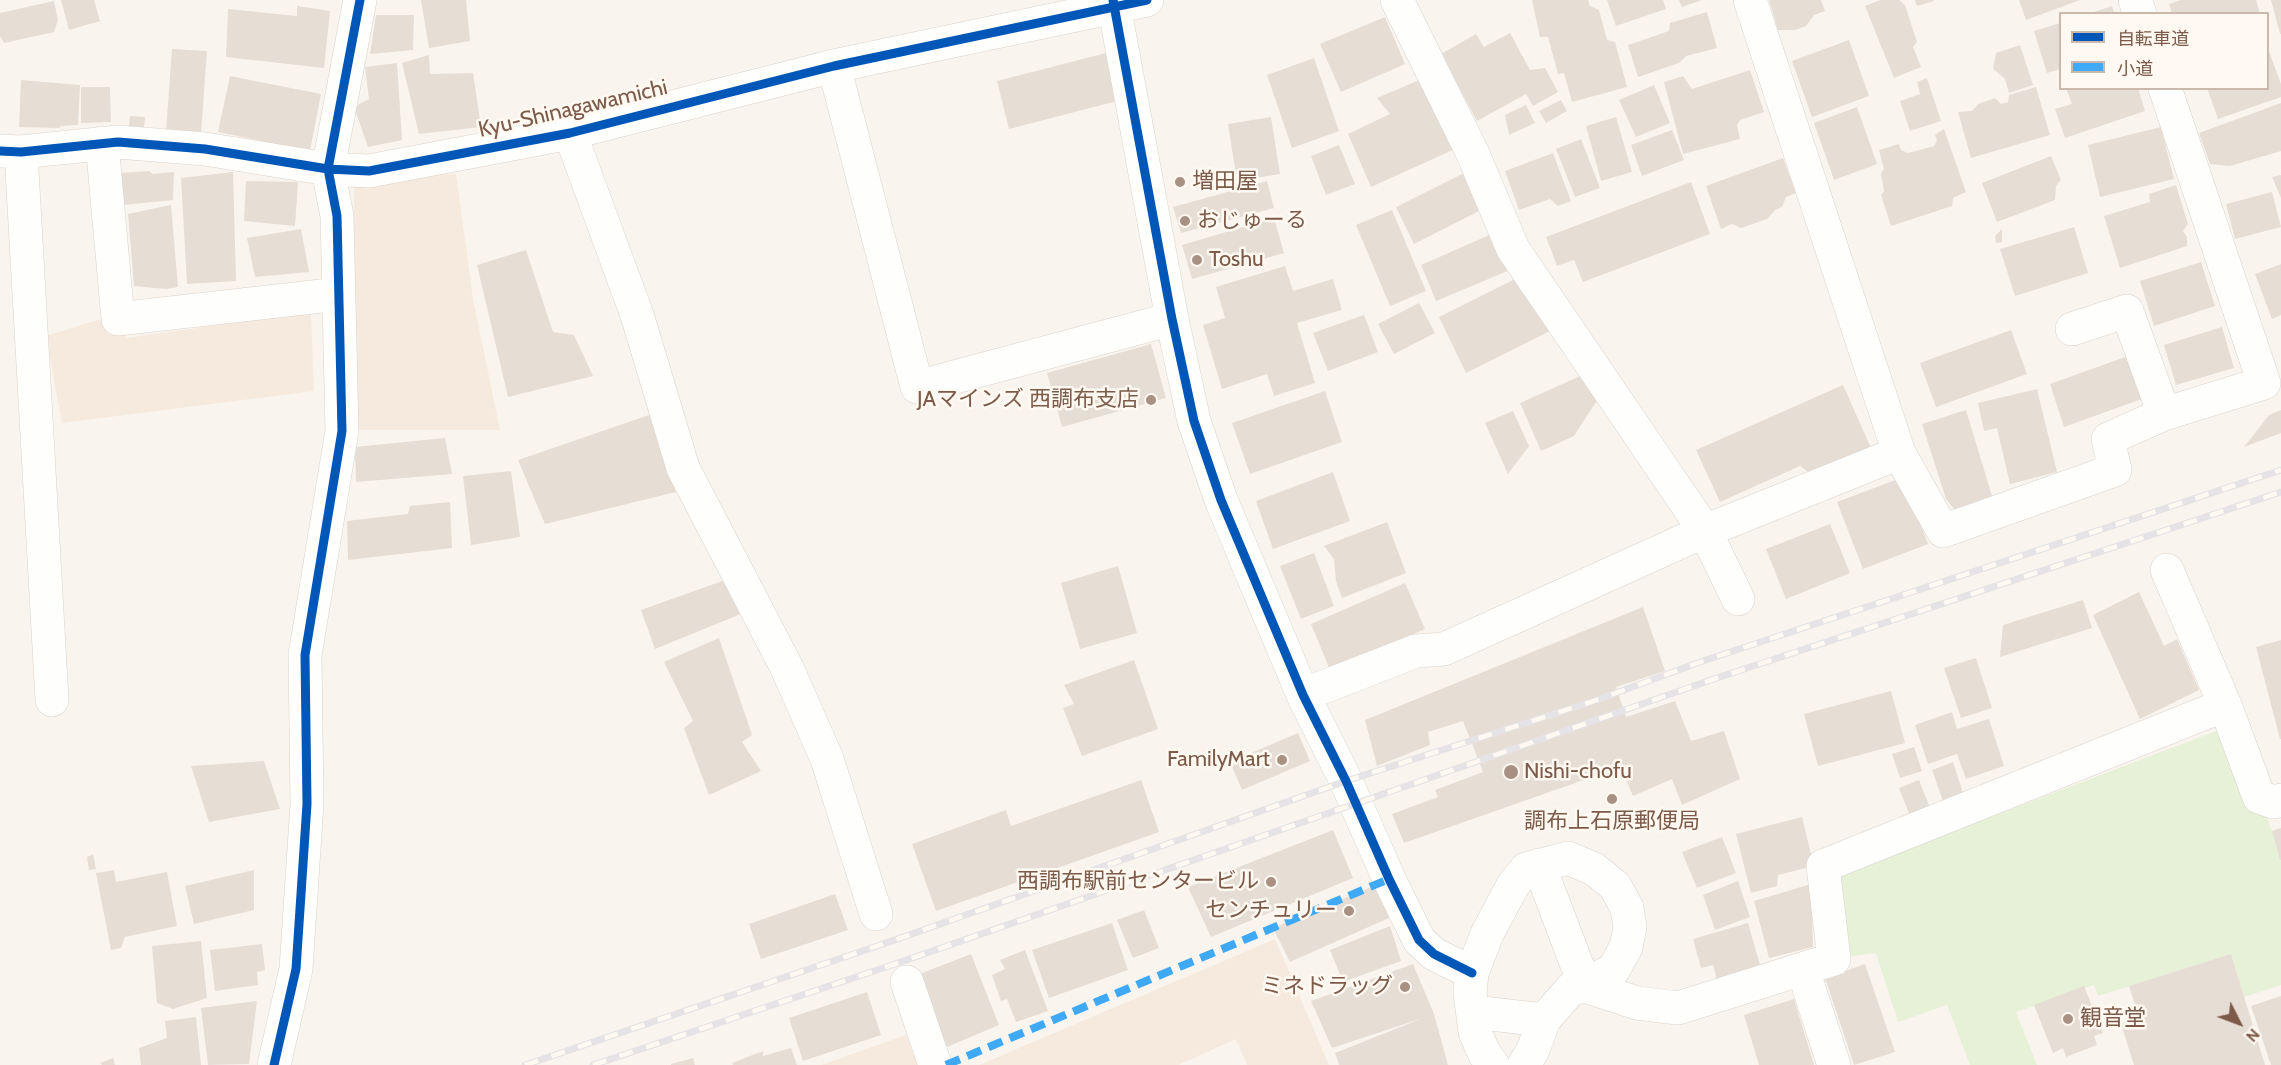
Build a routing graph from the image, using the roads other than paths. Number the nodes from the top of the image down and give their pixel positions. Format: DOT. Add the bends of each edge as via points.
graph roads {
  1 [pos="360,0"];
  2 [pos="1147,0"];
  3 [pos="1397,0"];
  4 [pos="1750,0"];
  5 [pos="1114,3"];
  6 [pos="834,66"];
  7 [pos="2166,90"];
  8 [pos="570,133"];
  9 [pos="102,143"];
  10 [pos="10,151"];
  11 [pos="328,169"];
  12 [pos="339,294"];
  13 [pos="1172,319"];
  14 [pos="2072,329"];
  15 [pos="2273,383"];
  16 [pos="2164,414"];
  17 [pos="1899,453"];
  18 [pos="1705,531"];
  19 [pos="2167,570"];
  20 [pos="1738,599"];
  21 [pos="1303,695"];
  22 [pos="52,700"];
  23 [pos="2225,705"];
  24 [pos="2281,800"];
  25 [pos="1539,865"];
  26 [pos="876,914"];
  27 [pos="1803,970"];
  28 [pos="1472,973"];
  29 [pos="907,982"];
  30 [pos="1585,986"];
  31 [pos="1473,1012"];
  32 [pos="1544,1020"];
  33 [pos="274,1065"];
  34 [pos="935,1065"];
  35 [pos="1493,1065"];
  36 [pos="1524,1065"];
  37 [pos="1834,1065"];
  1 -- 11 [label="street"];
  2 -- 5 [label="street, Kyu-Shinagawamichi"];
  3 -- 18 [label="street" via="1472,152 1513,249"];
  4 -- 17 [label="street"];
  5 -- 6 [label="street, Kyu-Shinagawamichi"];
  5 -- 13 [label="street"];
  6 -- 8 [label="street, Kyu-Shinagawamichi"];
  6 -- 13 [label="street" via="917,387"];
  7 -- 15 [label="street"];
  8 -- 11 [label="street, Kyu-Shinagawamichi" via="369,171"];
  8 -- 26 [label="street" via="637,315 683,468 787,668 827,759"];
  9 -- 10 [label="street, Kyu-Shinagawamichi"];
  9 -- 11 [label="street, Kyu-Shinagawamichi" via="205,149"];
  9 -- 12 [label="street" via="118,319"];
  10 -- 22 [label="street"];
  11 -- 12 [label="street" via="338,216"];
  12 -- 33 [label="street" via="342,431 305,655 307,804 296,969"];
  13 -- 21 [label="street" via="1194,421 1221,500"];
  14 -- 16 [label="street" via="2127,311"];
  15 -- 16 [label="street"];
  16 -- 17 [label="street" via="2108,440 2115,470 1942,531"];
  17 -- 18 [label="street"];
  18 -- 20 [label="street"];
  18 -- 21 [label="street" via="1444,649 1416,651"];
  19 -- 23 [label="street"];
  21 -- 28 [label="street" via="1419,940 1434,954"];
  23 -- 24 [label="street" via="2259,797"];
  23 -- 27 [label="street" via="1823,866 1834,959"];
  25 -- 28 [label="street" via="1526,869 1513,885 1486,934"];
  25 -- 30 [label="street"];
  25 -- 30 [label="street" via="1568,858 1588,866 1615,886 1627,908 1630,927 1626,947 1614,969"];
  27 -- 30 [label="street" via="1678,1008 1637,1003"];
  27 -- 37 [label="street"];
  28 -- 31 [label="street"];
  29 -- 34 [label="street"];
  30 -- 32 [label="street" via="1571,989"];
  31 -- 32 [label="street"];
  31 -- 35 [label="street" via="1475,1032"];
  32 -- 36 [label="street"];
}
